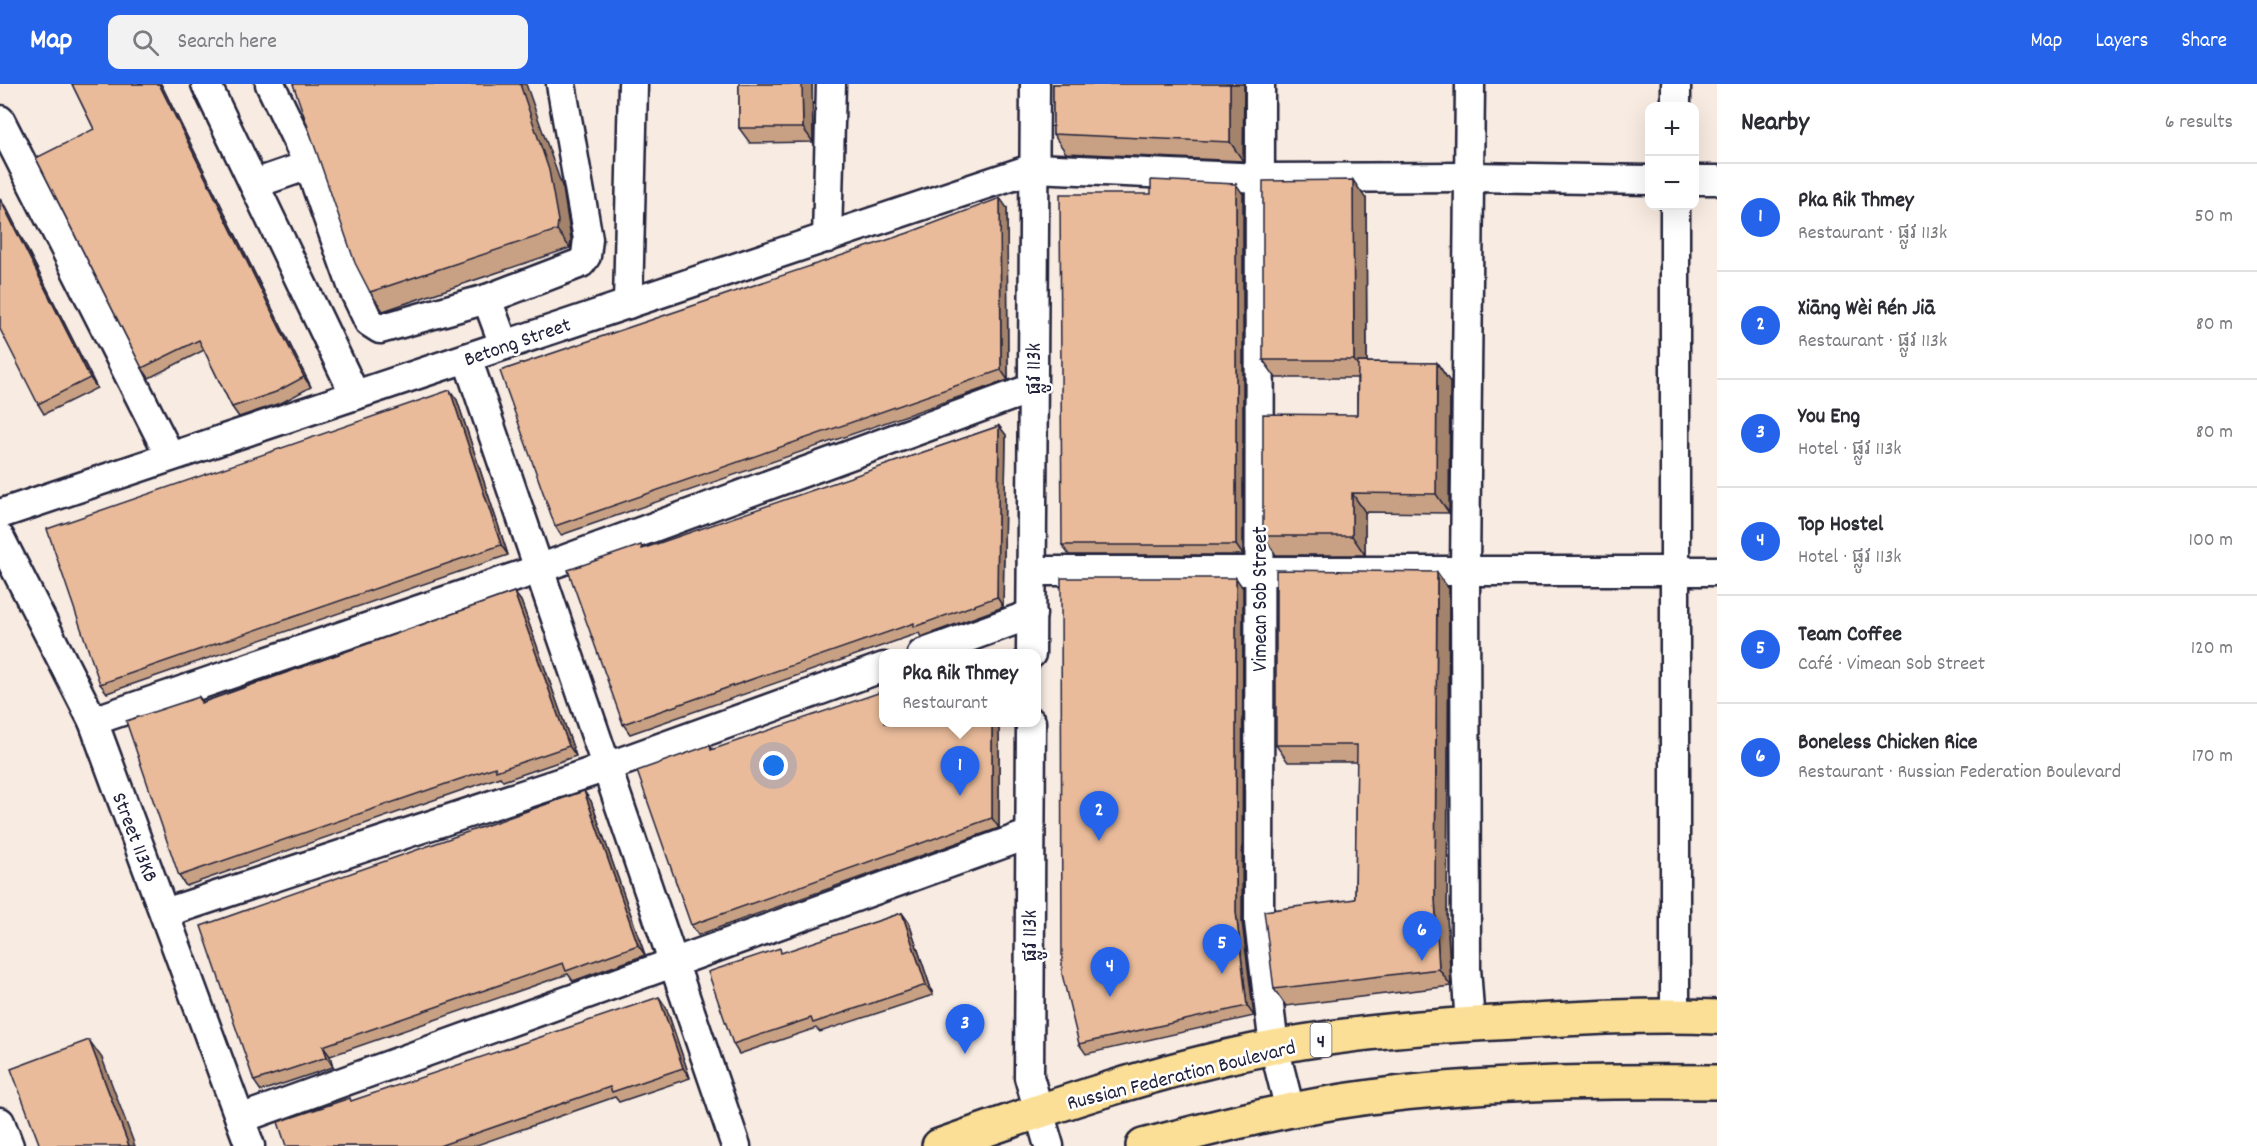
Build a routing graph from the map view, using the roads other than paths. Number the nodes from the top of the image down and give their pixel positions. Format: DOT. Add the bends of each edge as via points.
graph roads {
  1 [pos="206,84"];
  2 [pos="270,84"];
  3 [pos="561,84"];
  4 [pos="633,84"];
  5 [pos="831,84"];
  6 [pos="1035,84"];
  7 [pos="1260,84"];
  8 [pos="1470,84"];
  9 [pos="1676,84"];
  10 [pos="1676,102"];
  11 [pos="0,120"];
  12 [pos="309,165"];
  13 [pos="1034,168"];
  14 [pos="1470,177"];
  15 [pos="1262,178"];
  16 [pos="1645,180"];
  17 [pos="1699,180"];
  18 [pos="1717,180"];
  19 [pos="254,184"];
  20 [pos="1676,210"];
  21 [pos="827,238"];
  22 [pos="487,299"];
  23 [pos="628,303"];
  24 [pos="504,345"];
  25 [pos="467,358"];
  26 [pos="1033,388"];
  27 [pos="355,394"];
  28 [pos="170,456"];
  29 [pos="0,514"];
  30 [pos="0,538"];
  31 [pos="539,569"];
  32 [pos="1259,569"];
  33 [pos="1033,571"];
  34 [pos="1465,571"];
  35 [pos="1676,571"];
  36 [pos="1717,571"];
  37 [pos="1032,614"];
  38 [pos="936,649"];
  39 [pos="1031,649"];
  40 [pos="879,669"];
  41 [pos="93,721"];
  42 [pos="1031,727"];
  43 [pos="607,767"];
  44 [pos="1030,834"];
  45 [pos="165,913"];
  46 [pos="674,963"];
  47 [pos="1675,1015"];
  48 [pos="1717,1017"];
  49 [pos="1470,1024"];
  50 [pos="1274,1047"];
  51 [pos="1717,1082"];
  52 [pos="1290,1110"];
  53 [pos="1039,1111"];
  54 [pos="240,1119"];
  55 [pos="0,1122"];
  56 [pos="9,1146"];
  57 [pos="250,1146"];
  58 [pos="736,1146"];
  59 [pos="939,1146"];
  60 [pos="1049,1146"];
  61 [pos="1143,1146"];
  1 -- 19 [label="street"];
  2 -- 12 [label="street"];
  3 -- 22 [label="street" via="588,239 586,255 575,267"];
  4 -- 23 [label="street"];
  5 -- 21 [label="street"];
  6 -- 13 [label="street, ផ្លូវ 113k"];
  7 -- 15 [label="street, Vimean Sob Street"];
  8 -- 14 [label="street"];
  9 -- 10 [label="street"];
  11 -- 28 [label="street"];
  12 -- 19 [label="street"];
  12 -- 22 [label="street" via="353,288 375,328"];
  13 -- 15 [label="street"];
  13 -- 21 [label="street, Betong Street"];
  13 -- 26 [label="street, ផ្លូវ 113k"];
  14 -- 15 [label="street"];
  14 -- 16 [label="street"];
  14 -- 34 [label="street"];
  15 -- 32 [label="street, Vimean Sob Street"];
  17 -- 18 [label="street"];
  19 -- 27 [label="street"];
  20 -- 35 [label="street"];
  21 -- 23 [label="street, Betong Street"];
  22 -- 24 [label="street"];
  23 -- 24 [label="street, Betong Street"];
  24 -- 25 [label="street, Betong Street"];
  25 -- 27 [label="street, Betong Street"];
  25 -- 31 [label="street"];
  26 -- 31 [label="street"];
  26 -- 33 [label="street, ផ្លូវ 113k"];
  27 -- 28 [label="street, Betong Street"];
  28 -- 29 [label="street, Betong Street"];
  30 -- 41 [label="street, Street 113KB"];
  31 -- 41 [label="street"];
  31 -- 43 [label="street"];
  32 -- 33 [label="street"];
  32 -- 34 [label="street"];
  32 -- 50 [label="street, Vimean Sob Street" via="1259,922"];
  33 -- 37 [label="street, ផ្លូវ 113k"];
  34 -- 35 [label="street"];
  34 -- 49 [label="street" via="1466,968"];
  35 -- 36 [label="street"];
  35 -- 47 [label="street"];
  37 -- 38 [label="street"];
  37 -- 39 [label="street, ផ្លូវ 113k"];
  40 -- 43 [label="street"];
  41 -- 45 [label="street, Street 113KB"];
  42 -- 44 [label="street, ផ្លូវ 113k"];
  43 -- 45 [label="street"];
  43 -- 46 [label="street"];
  44 -- 46 [label="street"];
  44 -- 53 [label="street, ផ្លូវ 113k" via="1029,1077"];
  45 -- 54 [label="street, Street 113KB"];
  46 -- 54 [label="street"];
  46 -- 58 [label="street"];
  47 -- 48 [label="highway, Russian Federation Boulevard / 4"];
  47 -- 49 [label="highway, Russian Federation Boulevard / 4"];
  49 -- 50 [label="highway, Russian Federation Boulevard / 4" via="1354,1034"];
  50 -- 52 [label="street, Vimean Sob Street"];
  50 -- 53 [label="highway, Russian Federation Boulevard / 4" via="1121,1085"];
  51 -- 52 [label="highway" via="1629,1081 1420,1092"];
  52 -- 61 [label="highway"];
  53 -- 59 [label="highway, Russian Federation Boulevard / 4"];
  53 -- 60 [label="street, ផ្លូវ 113k"];
  54 -- 57 [label="street, Street 113KB"];
  55 -- 56 [label="street"];
}
